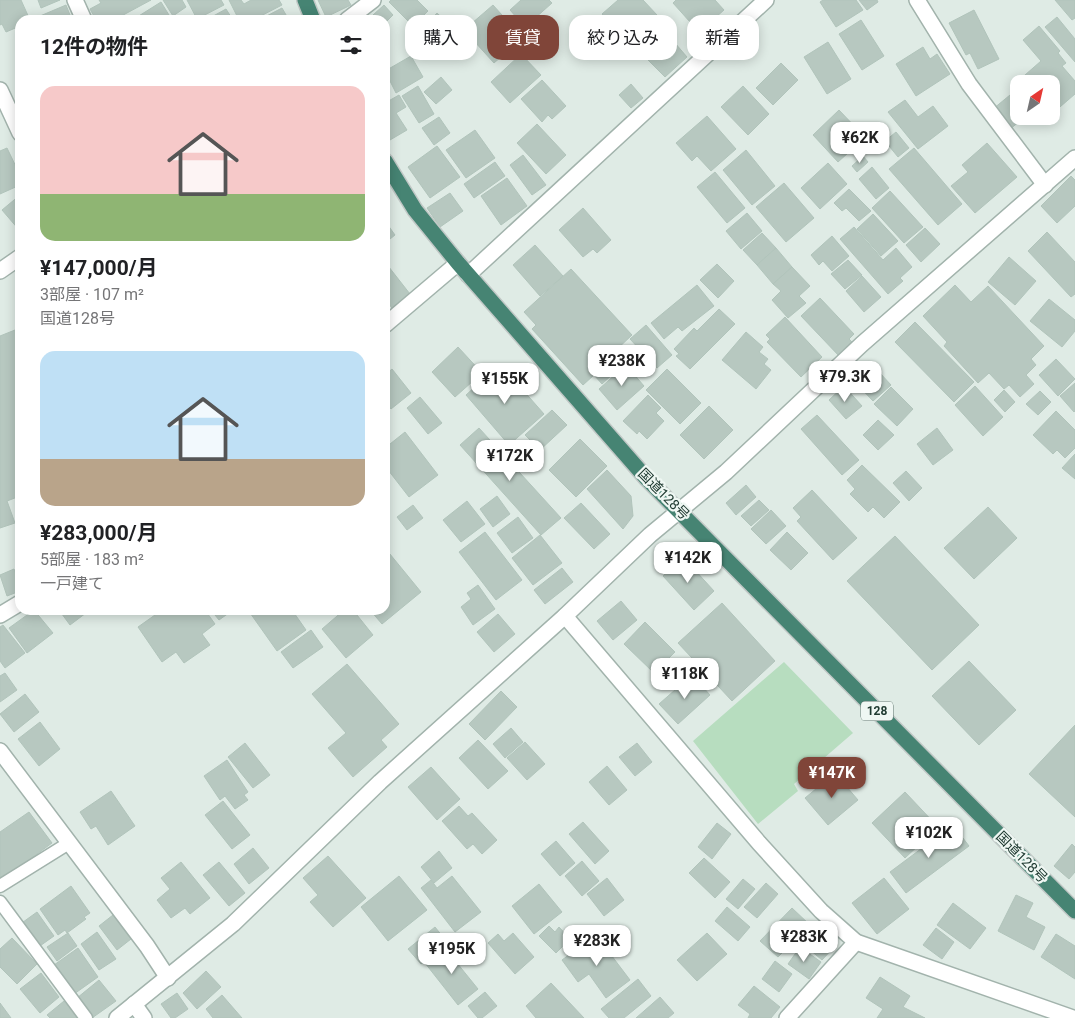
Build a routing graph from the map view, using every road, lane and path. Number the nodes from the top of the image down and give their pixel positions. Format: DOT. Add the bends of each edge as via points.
graph roads {
  1 [pos="75,0"];
  2 [pos="304,0"];
  3 [pos="373,0"];
  4 [pos="766,0"];
  5 [pos="917,0"];
  6 [pos="82,15"];
  7 [pos="311,15"];
  8 [pos="354,15"];
  9 [pos="0,90"];
  10 [pos="15,122"];
  11 [pos="1075,158"];
  12 [pos="390,169"];
  13 [pos="1045,185"];
  14 [pos="15,260"];
  15 [pos="458,263"];
  16 [pos="0,271"];
  17 [pos="468,275"];
  18 [pos="390,321"];
  19 [pos="680,511"];
  20 [pos="15,606"];
  21 [pos="0,615"];
  22 [pos="565,616"];
  23 [pos="0,750"];
  24 [pos="70,843"];
  25 [pos="0,886"];
  26 [pos="0,902"];
  27 [pos="1075,911"];
  28 [pos="856,942"];
  29 [pos="168,978"];
  30 [pos="134,1004"];
  31 [pos="86,1018"];
  32 [pos="117,1018"];
  33 [pos="144,1018"];
  34 [pos="787,1018"];
  35 [pos="1073,1018"];
  1 -- 6 [label="street"];
  2 -- 7 [label="highway"];
  3 -- 8 [label="street"];
  4 -- 17 [label="street"];
  5 -- 13 [label="street" via="969,84"];
  9 -- 10 [label="street"];
  11 -- 13 [label="street"];
  12 -- 15 [label="highway, 国道128号 / 128" via="415,210"];
  13 -- 19 [label="street" via="862,344"];
  14 -- 16 [label="street"];
  15 -- 17 [label="highway, 国道128号 / 128"];
  15 -- 18 [label="street"];
  17 -- 19 [label="highway, 国道128号 / 128" via="647,479"];
  19 -- 22 [label="street" via="650,535"];
  19 -- 27 [label="highway, 国道128号 / 128"];
  20 -- 21 [label="street"];
  22 -- 28 [label="street" via="759,843 821,910"];
  22 -- 29 [label="street" via="380,782 271,890"];
  23 -- 24 [label="street"];
  24 -- 25 [label="lane"];
  24 -- 29 [label="street"];
  26 -- 31 [label="lane"];
  28 -- 34 [label="street"];
  28 -- 35 [label="street"];
  29 -- 30 [label="street"];
  30 -- 32 [label="street"];
  30 -- 33 [label="street"];
}
